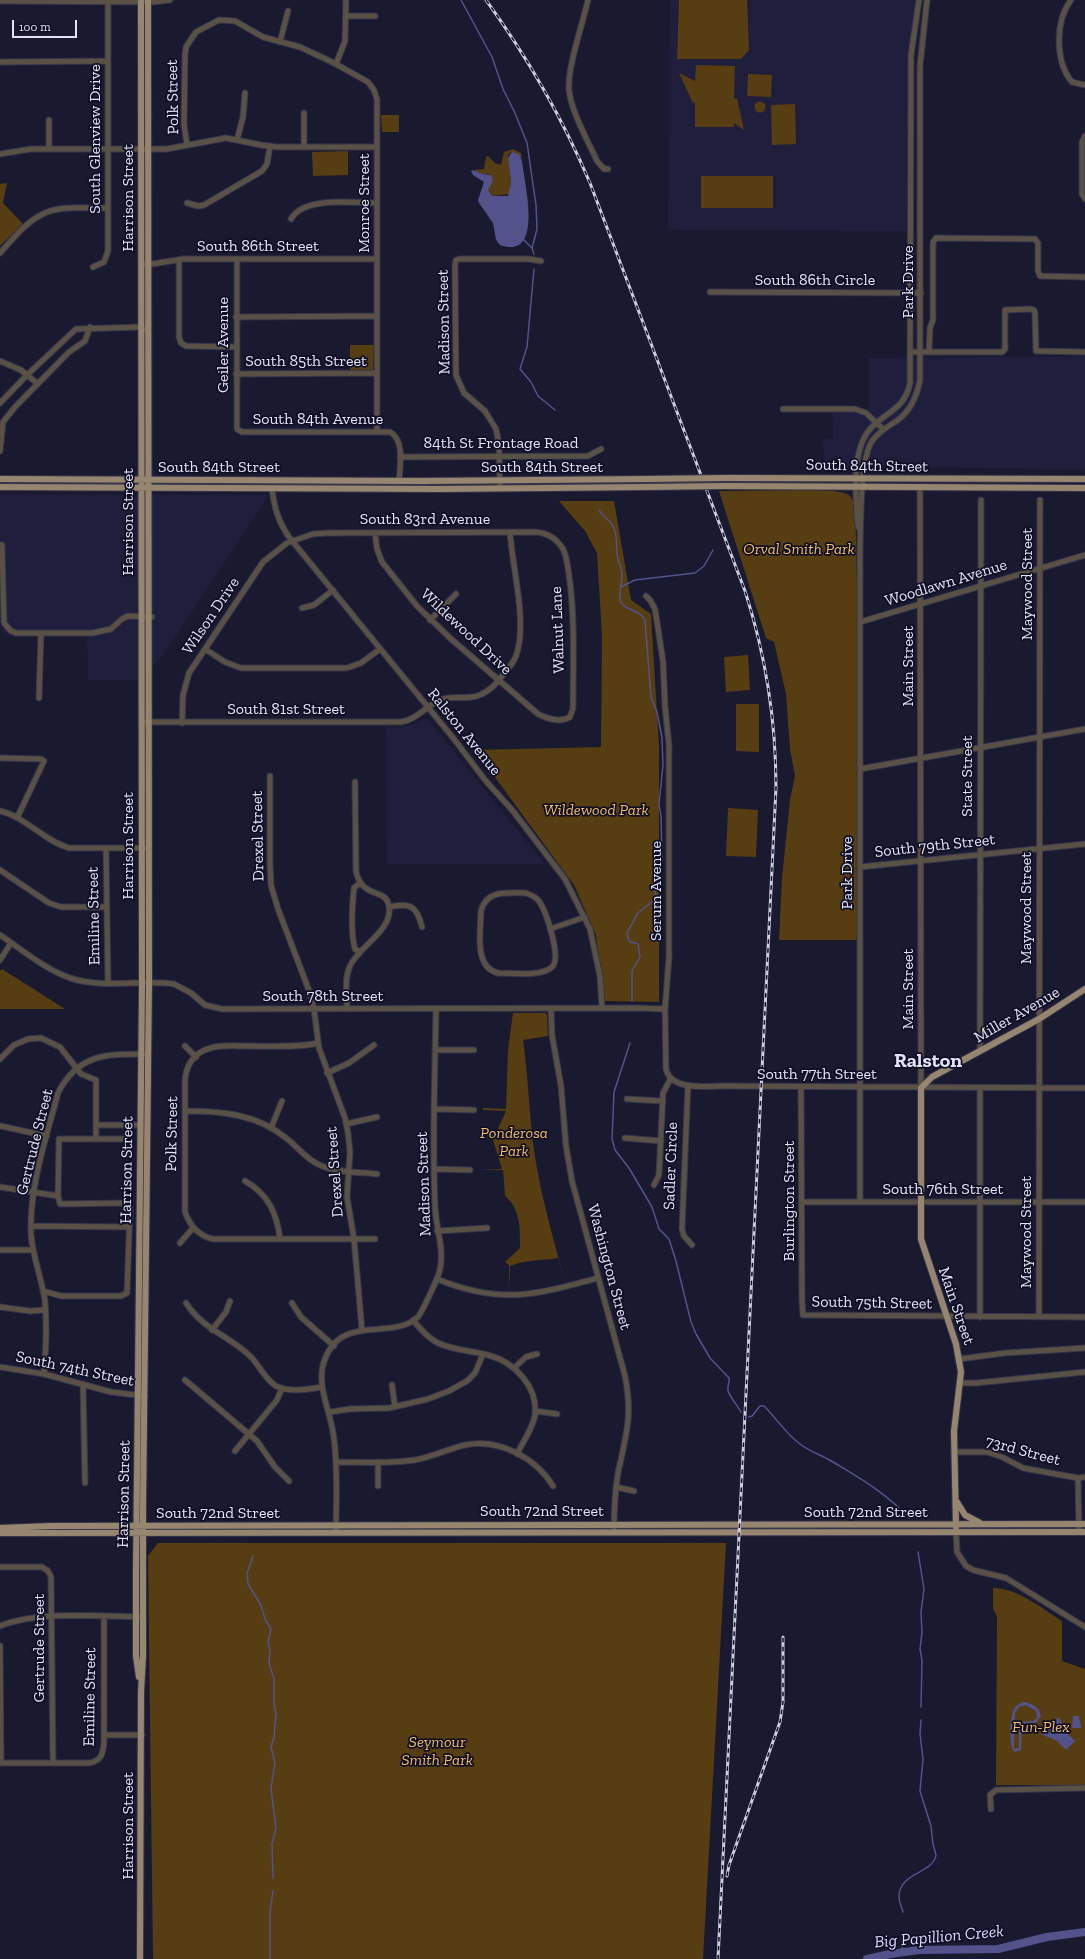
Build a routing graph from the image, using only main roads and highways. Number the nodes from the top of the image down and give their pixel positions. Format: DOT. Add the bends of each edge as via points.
graph roads {
  1 [pos="144,1"];
  2 [pos="144,149"];
  3 [pos="0,479"];
  4 [pos="1085,479"];
  5 [pos="140,480"];
  6 [pos="148,480"];
  7 [pos="320,480"];
  8 [pos="0,487"];
  9 [pos="140,488"];
  10 [pos="148,488"];
  11 [pos="272,488"];
  12 [pos="1085,488"];
  13 [pos="145,982"];
  14 [pos="1085,990"];
  15 [pos="921,1088"];
  16 [pos="956,1502"];
  17 [pos="956,1524"];
  18 [pos="982,1524"];
  19 [pos="1082,1524"];
  20 [pos="136,1526"];
  21 [pos="143,1526"];
  22 [pos="0,1528"];
  23 [pos="956,1532"];
  24 [pos="1082,1532"];
  25 [pos="0,1533"];
  26 [pos="139,1534"];
  27 [pos="140,1959"];
  1 -- 2 [label="main road, Harrison Street"];
  2 -- 5 [label="main road, Harrison Street"];
  2 -- 6 [label="main road, Harrison Street" via="148,266"];
  3 -- 5 [label="main road, South 84th Street"];
  4 -- 7 [label="main road, South 84th Street, bridge" via="931,480 856,477"];
  5 -- 6 [label="main road, South 84th Street"];
  5 -- 9 [label="main road, Harrison Street"];
  6 -- 7 [label="main road, South 84th Street"];
  6 -- 10 [label="main road, Harrison Street"];
  7 -- 11 [label="main road" via="310,483 278,484"];
  8 -- 9 [label="main road, South 84th Street"];
  9 -- 10 [label="main road, South 84th Street"];
  9 -- 13 [label="main road, Harrison Street" via="141,848"];
  10 -- 11 [label="main road, South 84th Street"];
  10 -- 13 [label="main road, Harrison Street" via="149,848"];
  11 -- 12 [label="main road, South 84th Street, bridge"];
  13 -- 20 [label="main road, Harrison Street" via="141,1054"];
  13 -- 21 [label="main road, Harrison Street" via="148,1054"];
  14 -- 15 [label="main road, Miller Avenue" via="932,1077"];
  15 -- 16 [label="main road, Main Street" via="922,1245 960,1359 961,1383 954,1423"];
  16 -- 17 [label="main road, Main Street"];
  16 -- 18 [label="main road" via="965,1515"];
  17 -- 18 [label="main road, South 72nd Street"];
  17 -- 21 [label="main road, South 72nd Street"];
  17 -- 23 [label="main road, Main Street"];
  18 -- 19 [label="main road, South 72nd Street"];
  20 -- 21 [label="main road, South 72nd Street"];
  20 -- 22 [label="main road, South 72nd Street"];
  20 -- 26 [label="main road, Harrison Street"];
  21 -- 26 [label="main road, Harrison Street"];
  23 -- 24 [label="main road, South 72nd Street"];
  23 -- 26 [label="main road, South 72nd Street"];
  25 -- 26 [label="main road, South 72nd Street"];
  26 -- 27 [label="main road, Harrison Street" via="142,1735"];
}
